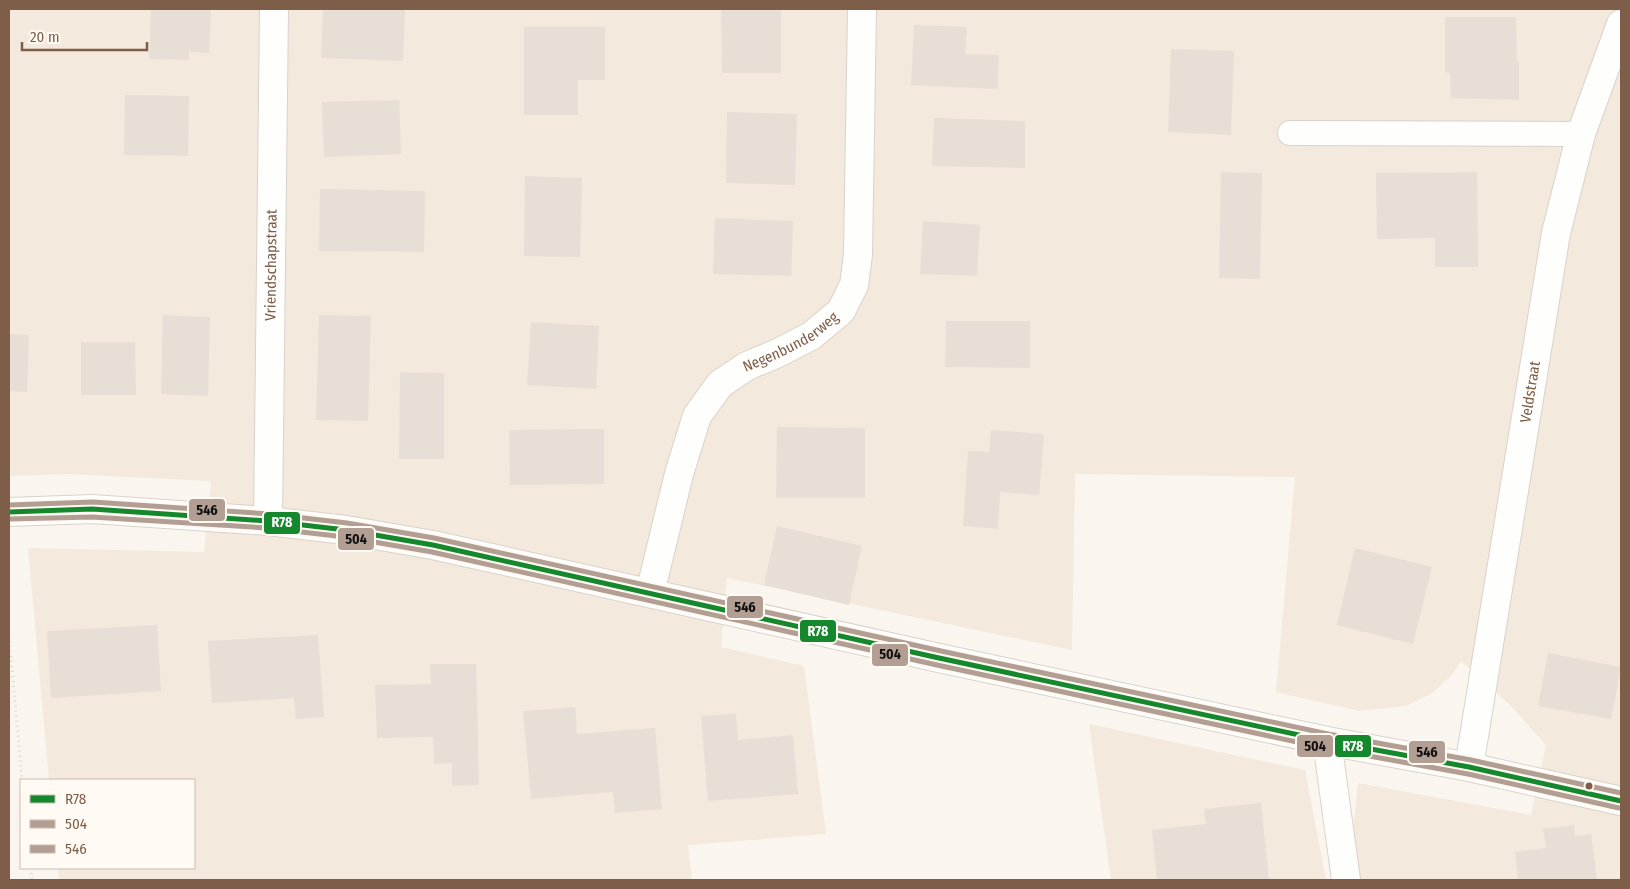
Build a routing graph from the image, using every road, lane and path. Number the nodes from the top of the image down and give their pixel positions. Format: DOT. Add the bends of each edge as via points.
graph roads {
  1 [pos="274,9"];
  2 [pos="862,9"];
  3 [pos="1621,24"];
  4 [pos="1290,133"];
  5 [pos="1581,134"];
  6 [pos="9,512"];
  7 [pos="268,521"];
  8 [pos="650,593"];
  9 [pos="9,636"];
  10 [pos="1327,741"];
  11 [pos="1469,767"];
  12 [pos="22,779"];
  13 [pos="1621,801"];
  14 [pos="1346,880"];
  1 -- 7 [label="street, Vriendschapstraat"];
  2 -- 8 [label="street, Negenbunderweg" via="858,255 854,285 841,311 819,330 778,354 747,366 720,384 697,416 679,474"];
  3 -- 5 [label="street, Veldstraat"];
  4 -- 5 [label="lane"];
  5 -- 11 [label="street, Veldstraat" via="1556,233"];
  6 -- 7 [label="street" via="92,509"];
  7 -- 8 [label="street" via="433,545"];
  8 -- 10 [label="street"];
  9 -- 12 [label="path"];
  10 -- 11 [label="street"];
  10 -- 14 [label="street"];
  11 -- 13 [label="street"];
}
